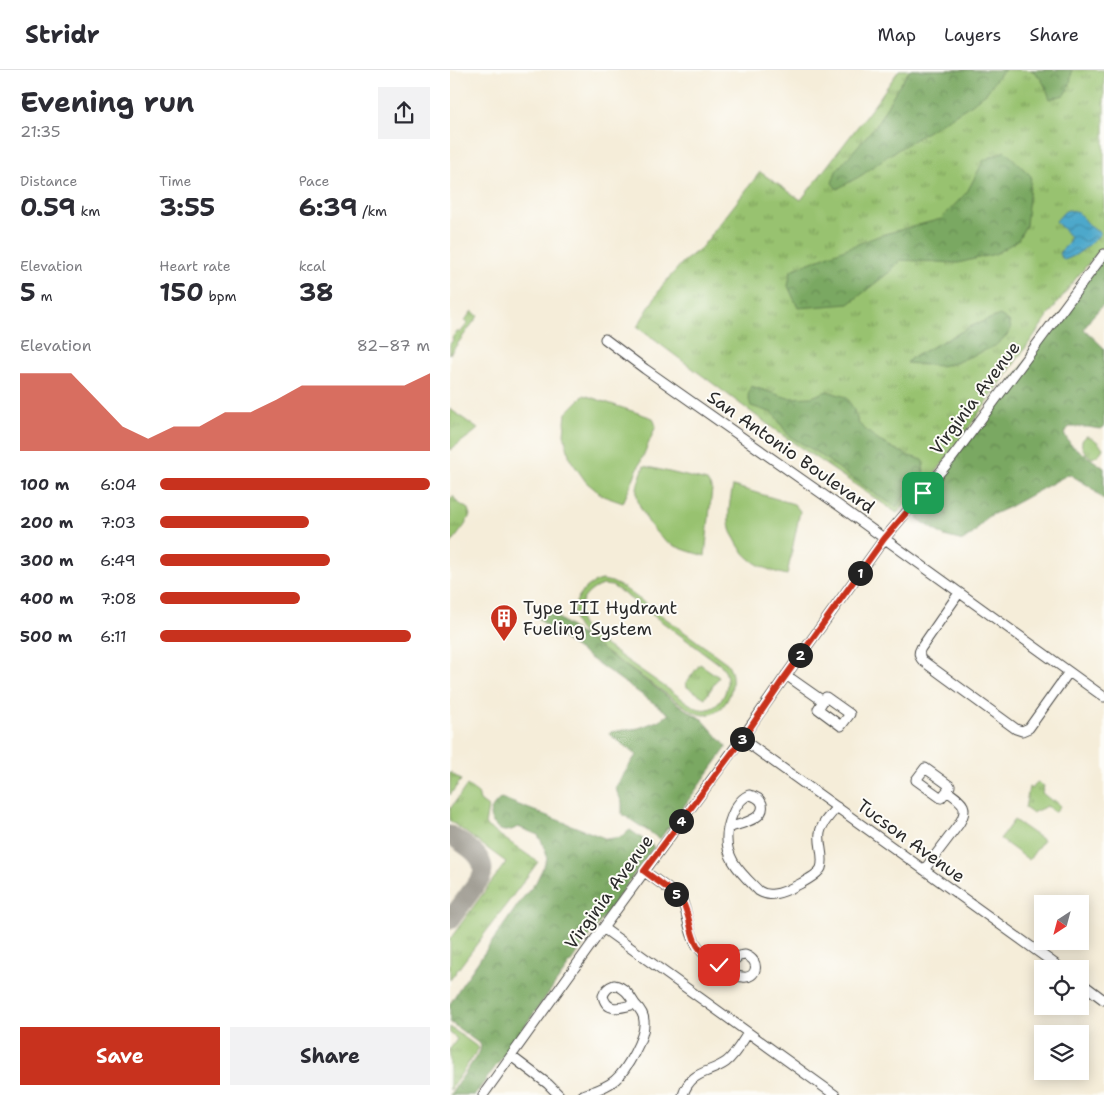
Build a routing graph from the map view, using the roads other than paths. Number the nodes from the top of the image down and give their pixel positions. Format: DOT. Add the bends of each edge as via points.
graph roads {
  1 [pos="1104,254"];
  2 [pos="605,339"];
  3 [pos="884,539"];
  4 [pos="959,593"];
  5 [pos="1069,672"];
  6 [pos="786,675"];
  7 [pos="1104,697"];
  8 [pos="823,701"];
  9 [pos="742,739"];
  10 [pos="946,791"];
  11 [pos="837,807"];
  12 [pos="728,828"];
  13 [pos="924,870"];
  14 [pos="644,871"];
  15 [pos="603,928"];
  16 [pos="1049,960"];
  17 [pos="725,968"];
  18 [pos="1089,989"];
  19 [pos="1104,1000"];
  20 [pos="636,1004"];
  21 [pos="748,1033"];
  22 [pos="511,1056"];
  23 [pos="483,1095"];
  24 [pos="560,1095"];
  25 [pos="583,1095"];
  26 [pos="683,1095"];
  27 [pos="835,1095"];
  1 -- 3 [label="street, Virginia Avenue" via="952,458"];
  2 -- 3 [label="street, San Antonio Boulevard"];
  3 -- 4 [label="street, San Antonio Boulevard"];
  3 -- 6 [label="street, Virginia Avenue"];
  4 -- 5 [label="street, San Antonio Boulevard"];
  4 -- 5 [label="street" via="919,650 920,656 1008,723 1019,730 1027,729"];
  5 -- 7 [label="street, San Antonio Boulevard"];
  6 -- 8 [label="street"];
  6 -- 9 [label="street, Virginia Avenue"];
  9 -- 11 [label="street, Tucson Avenue"];
  9 -- 14 [label="street, Virginia Avenue"];
  10 -- 13 [label="street" via="961,802 964,814"];
  11 -- 12 [label="street" via="820,831 822,861 818,873 773,895 760,891 733,863 728,852"];
  11 -- 13 [label="street, Tucson Avenue"];
  13 -- 16 [label="street, Tucson Avenue"];
  14 -- 15 [label="street, Virginia Avenue"];
  14 -- 17 [label="street" via="682,900 697,946"];
  15 -- 21 [label="street"];
  15 -- 22 [label="street, Virginia Avenue"];
  18 -- 19 [label="street"];
  20 -- 25 [label="street" via="643,1015 644,1026 642,1037 625,1069 610,1084"];
  21 -- 26 [label="street" via="729,1059 697,1075"];
  21 -- 27 [label="street"];
  22 -- 23 [label="street, Virginia Avenue"];
  22 -- 24 [label="street"];
}
